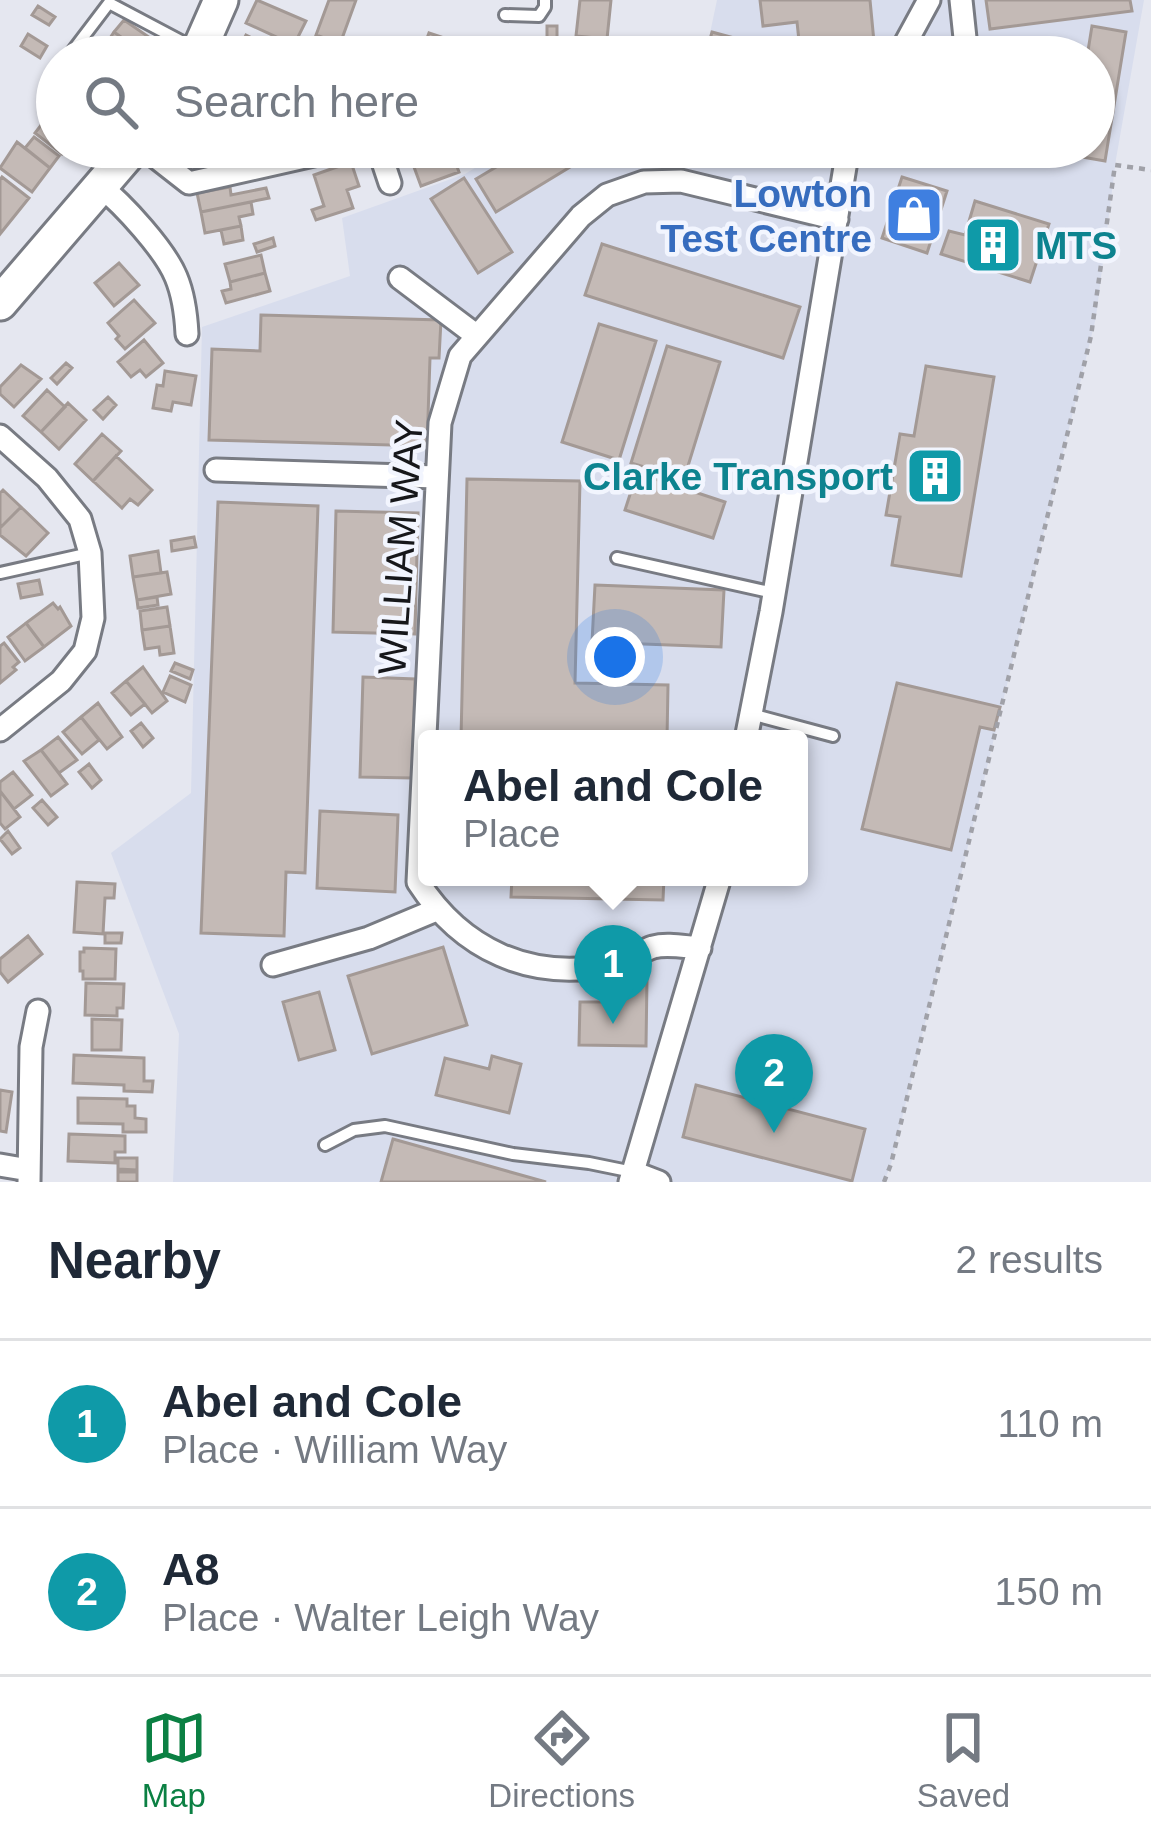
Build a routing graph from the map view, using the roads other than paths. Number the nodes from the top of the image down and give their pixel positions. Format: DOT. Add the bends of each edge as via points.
graph roads {
  1 [pos="221,0"];
  2 [pos="545,0"];
  3 [pos="929,0"];
  4 [pos="961,0"];
  5 [pos="106,2"];
  6 [pos="505,15"];
  7 [pos="83,36"];
  8 [pos="166,36"];
  9 [pos="205,36"];
  10 [pos="909,36"];
  11 [pos="965,36"];
  12 [pos="118,168"];
  13 [pos="168,168"];
  14 [pos="256,168"];
  15 [pos="385,168"];
  16 [pos="845,168"];
  17 [pos="390,184"];
  18 [pos="100,186"];
  19 [pos="837,219"];
  20 [pos="400,278"];
  21 [pos="0,303"];
  22 [pos="188,334"];
  23 [pos="477,336"];
  24 [pos="0,436"];
  25 [pos="216,470"];
  26 [pos="437,477"];
  27 [pos="90,554"];
  28 [pos="617,558"];
  29 [pos="0,573"];
  30 [pos="774,593"];
  31 [pos="751,714"];
  32 [pos="0,730"];
  33 [pos="425,730"];
  34 [pos="748,730"];
  35 [pos="833,736"];
  36 [pos="421,886"];
  37 [pos="717,886"];
  38 [pos="436,910"];
  39 [pos="700,947"];
  40 [pos="273,965"];
  41 [pos="38,1011"];
  42 [pos="326,1145"];
  43 [pos="0,1165"];
  44 [pos="29,1176"];
  45 [pos="631,1177"];
  46 [pos="659,1182"];
  1 -- 9 [label="main road"];
  2 -- 6 [label="lane" via="539,16"];
  3 -- 10 [label="street"];
  4 -- 11 [label="street"];
  5 -- 7 [label="lane"];
  5 -- 8 [label="lane"];
  12 -- 18 [label="main road"];
  13 -- 14 [label="street" via="189,183"];
  15 -- 17 [label="street"];
  16 -- 19 [label="street"];
  18 -- 21 [label="main road"];
  18 -- 22 [label="street" via="175,272"];
  19 -- 23 [label="street, WILLIAM WAY" via="681,181 644,182 607,195 581,216"];
  19 -- 30 [label="street"];
  20 -- 23 [label="street"];
  23 -- 26 [label="street, WILLIAM WAY" via="460,356 440,423"];
  24 -- 27 [label="street" via="80,519"];
  25 -- 26 [label="street"];
  26 -- 33 [label="street, WILLIAM WAY"];
  27 -- 29 [label="lane"];
  27 -- 32 [label="street" via="93,618 85,651"];
  28 -- 30 [label="lane"];
  30 -- 31 [label="street"];
  31 -- 34 [label="street"];
  31 -- 35 [label="lane"];
  36 -- 38 [label="street, WILLIAM WAY"];
  37 -- 39 [label="street"];
  38 -- 39 [label="street" via="491,953 551,970 614,965 658,945"];
  38 -- 40 [label="street"];
  39 -- 45 [label="street"];
  41 -- 44 [label="street"];
  42 -- 45 [label="lane" via="385,1126"];
  43 -- 44 [label="street"];
  45 -- 46 [label="street"];
}
